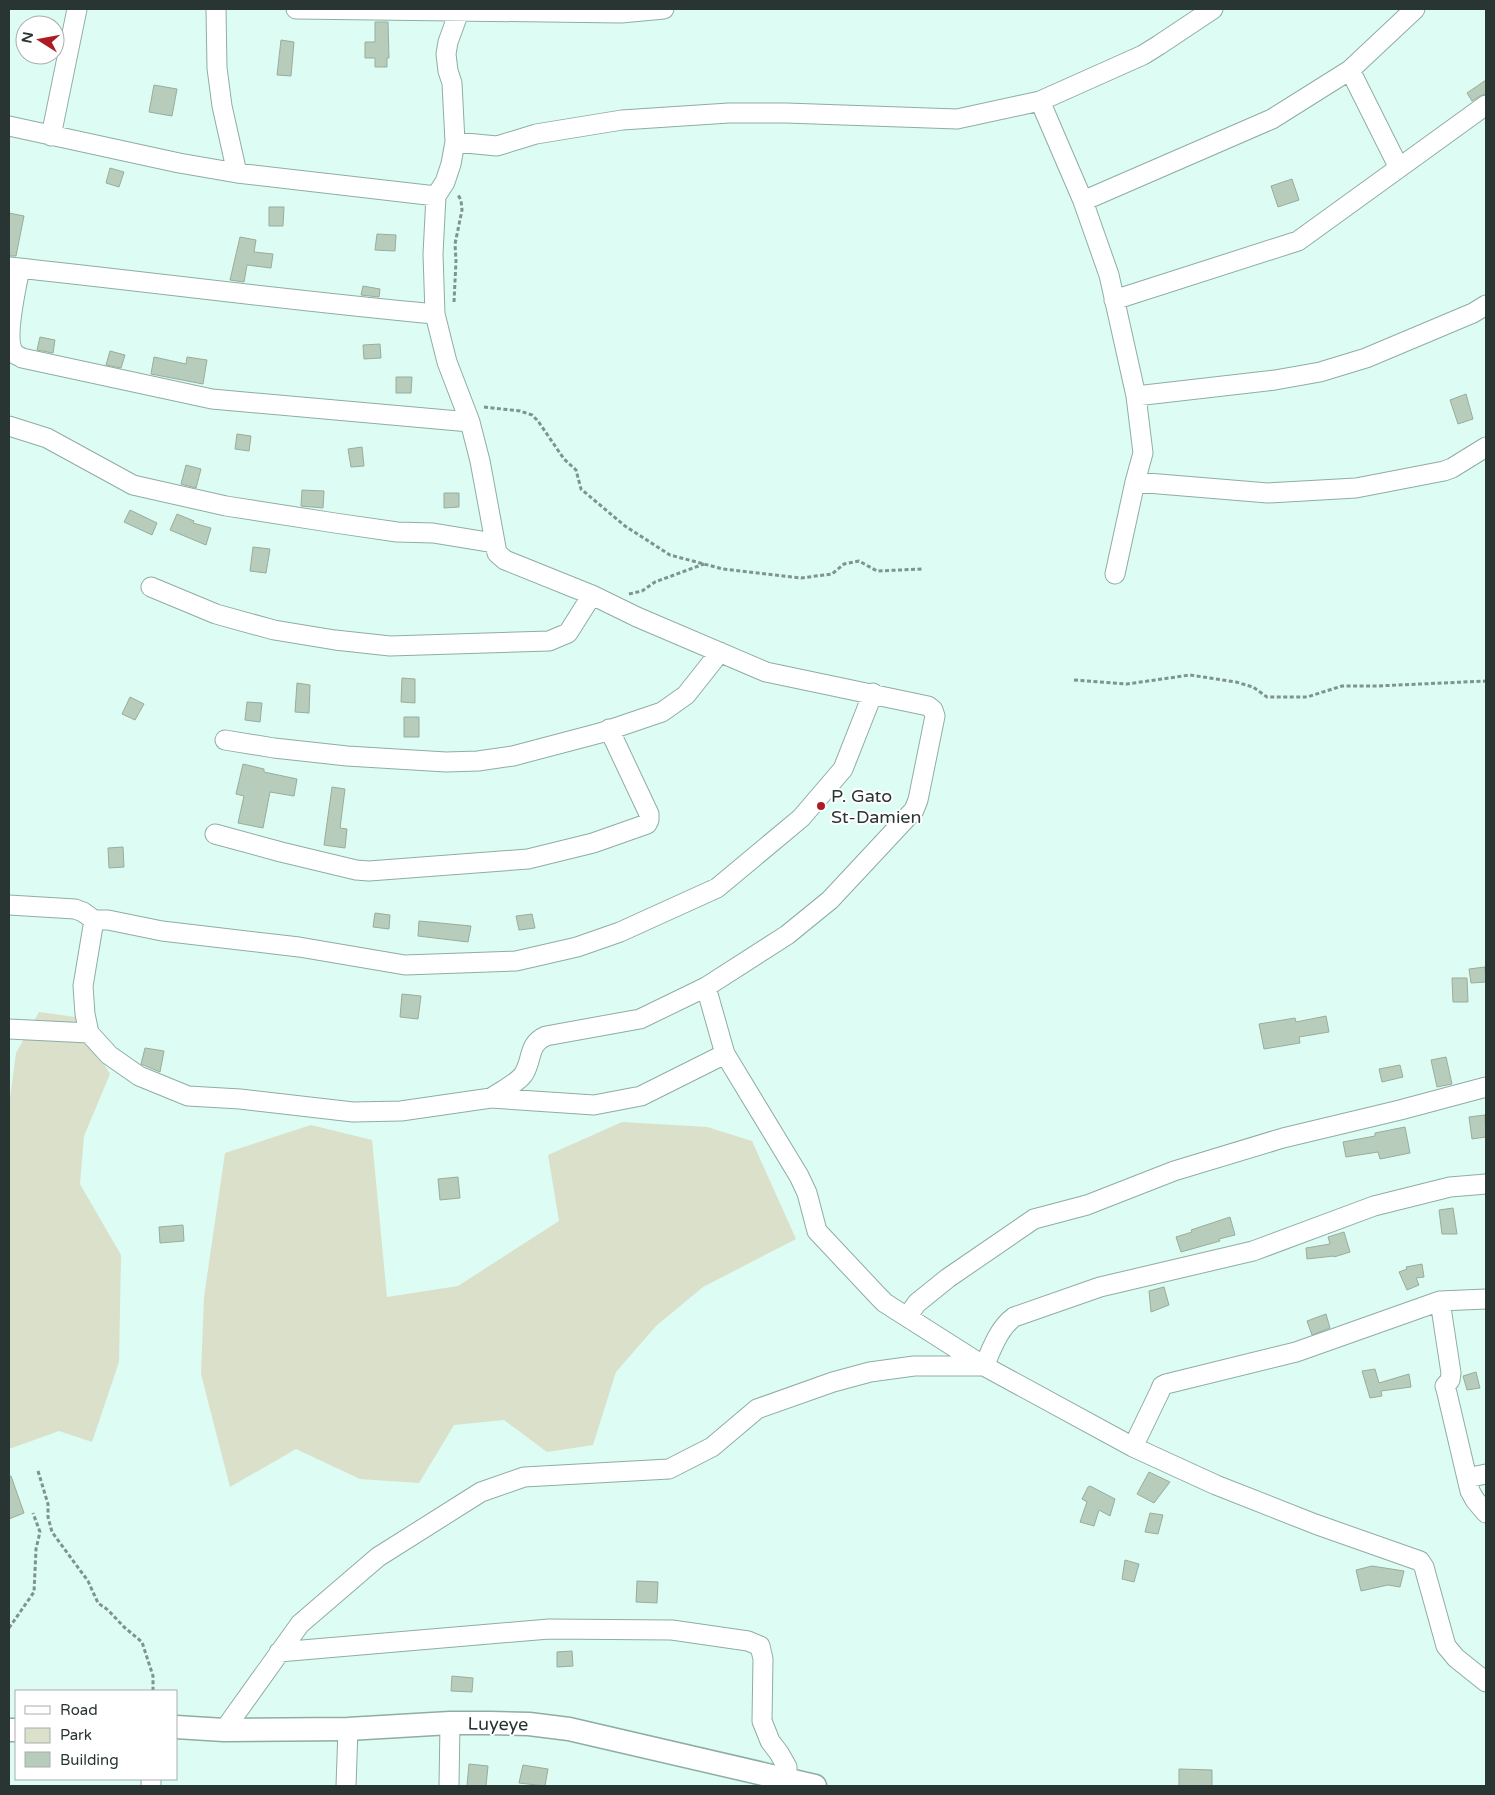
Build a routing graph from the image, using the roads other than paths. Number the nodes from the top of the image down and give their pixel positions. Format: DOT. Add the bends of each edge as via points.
graph roads {
  1 [pos="77,9"];
  2 [pos="216,9"];
  3 [pos="296,9"];
  4 [pos="664,9"];
  5 [pos="1213,9"];
  6 [pos="1415,9"];
  7 [pos="459,12"];
  8 [pos="1350,70"];
  9 [pos="1040,101"];
  10 [pos="1486,105"];
  11 [pos="9,126"];
  12 [pos="51,136"];
  13 [pos="454,142"];
  14 [pos="1399,168"];
  15 [pos="236,172"];
  16 [pos="440,189"];
  17 [pos="1082,201"];
  18 [pos="14,268"];
  19 [pos="1114,300"];
  20 [pos="1486,305"];
  21 [pos="435,314"];
  22 [pos="1136,396"];
  23 [pos="475,414"];
  24 [pos="9,426"];
  25 [pos="1486,447"];
  26 [pos="1135,482"];
  27 [pos="494,543"];
  28 [pos="1115,574"];
  29 [pos="151,588"];
  30 [pos="597,598"];
  31 [pos="720,652"];
  32 [pos="873,693"];
  33 [pos="610,730"];
  34 [pos="225,740"];
  35 [pos="215,834"];
  36 [pos="9,905"];
  37 [pos="94,920"];
  38 [pos="706,987"];
  39 [pos="9,1029"];
  40 [pos="89,1034"];
  41 [pos="725,1054"];
  42 [pos="1486,1087"];
  43 [pos="491,1098"];
  44 [pos="1486,1184"];
  45 [pos="1486,1299"];
  46 [pos="1440,1301"];
  47 [pos="907,1317"];
  48 [pos="984,1366"];
  49 [pos="1133,1447"];
  50 [pos="1486,1474"];
  51 [pos="1468,1478"];
  52 [pos="1486,1514"];
  53 [pos="279,1652"];
  54 [pos="1486,1682"];
  55 [pos="450,1723"];
  56 [pos="178,1727"];
  57 [pos="348,1729"];
  58 [pos="224,1730"];
  59 [pos="797,1783"];
  60 [pos="346,1786"];
  61 [pos="449,1786"];
  1 -- 12 [label="street"];
  2 -- 15 [label="street" via="217,68"];
  3 -- 7 [label="street"];
  4 -- 7 [label="street" via="620,13"];
  5 -- 9 [label="street" via="1143,55"];
  6 -- 8 [label="street"];
  7 -- 13 [label="street" via="446,54 452,83"];
  8 -- 14 [label="street"];
  8 -- 17 [label="street" via="1266,123"];
  9 -- 13 [label="street" via="957,119 729,113 622,120 536,134 497,146"];
  9 -- 17 [label="street"];
  10 -- 14 [label="street"];
  11 -- 12 [label="street"];
  12 -- 15 [label="street"];
  13 -- 16 [label="street" via="451,164"];
  14 -- 19 [label="street" via="1298,241"];
  15 -- 16 [label="street"];
  16 -- 21 [label="street" via="433,254"];
  17 -- 19 [label="street" via="1109,275"];
  18 -- 21 [label="street"];
  18 -- 23 [label="street" via="11,345 15,354 22,358 212,399"];
  19 -- 22 [label="street"];
  20 -- 22 [label="street" via="1366,358 1320,372"];
  21 -- 23 [label="street" via="447,362"];
  22 -- 26 [label="street" via="1143,453"];
  23 -- 27 [label="street"];
  24 -- 27 [label="street" via="47,438 133,485 226,506"];
  25 -- 26 [label="street" via="1444,471 1339,490 1256,493"];
  26 -- 28 [label="street"];
  27 -- 30 [label="street" via="497,553 505,560"];
  29 -- 30 [label="street" via="216,614 274,630 390,646 550,641 568,633"];
  30 -- 31 [label="street"];
  31 -- 32 [label="street" via="766,672"];
  31 -- 33 [label="street" via="686,695 662,712"];
  32 -- 37 [label="street" via="843,769 801,818 717,888 620,932 577,947 516,961 405,965 299,947"];
  32 -- 38 [label="street" via="933,710 935,716 914,810 830,900 786,935"];
  33 -- 34 [label="street" via="513,756 470,762 347,756"];
  33 -- 35 [label="street" via="649,820 647,824 593,843 528,859 364,871"];
  36 -- 37 [label="street" via="75,909"];
  37 -- 40 [label="street" via="83,986"];
  38 -- 41 [label="street"];
  38 -- 43 [label="street" via="640,1019 538,1039 521,1078"];
  39 -- 40 [label="street"];
  40 -- 43 [label="street" via="108,1055 140,1076 188,1096 354,1112 401,1111"];
  41 -- 43 [label="street" via="641,1096 587,1105"];
  41 -- 47 [label="street" via="799,1176 807,1193 816,1231 878,1296"];
  42 -- 47 [label="street" via="1274,1141 1174,1171 1087,1205 1034,1219 948,1278 917,1304"];
  44 -- 48 [label="street" via="1450,1187 1374,1206 1253,1251 1100,1287 1014,1317 1001,1331"];
  45 -- 46 [label="street"];
  46 -- 49 [label="street" via="1296,1352 1166,1384"];
  46 -- 51 [label="street" via="1451,1372 1445,1386"];
  47 -- 48 [label="street"];
  48 -- 49 [label="street"];
  48 -- 53 [label="street" via="914,1366 870,1372 833,1382 757,1409 712,1447 669,1469 524,1477 481,1492 378,1558 300,1624"];
  49 -- 54 [label="street" via="1216,1485 1420,1561 1446,1646"];
  50 -- 51 [label="street"];
  51 -- 52 [label="street" via="1470,1491"];
  53 -- 58 [label="street"];
  53 -- 59 [label="street" via="549,1629 672,1630 748,1640 760,1646 763,1659 762,1720 770,1741"];
  55 -- 57 [label="street, Luyeye"];
  55 -- 59 [label="street, Luyeye" via="528,1724 569,1730"];
  55 -- 61 [label="street"];
  56 -- 58 [label="street, Luyeye"];
  57 -- 58 [label="street, Luyeye"];
  57 -- 60 [label="street"];
}
